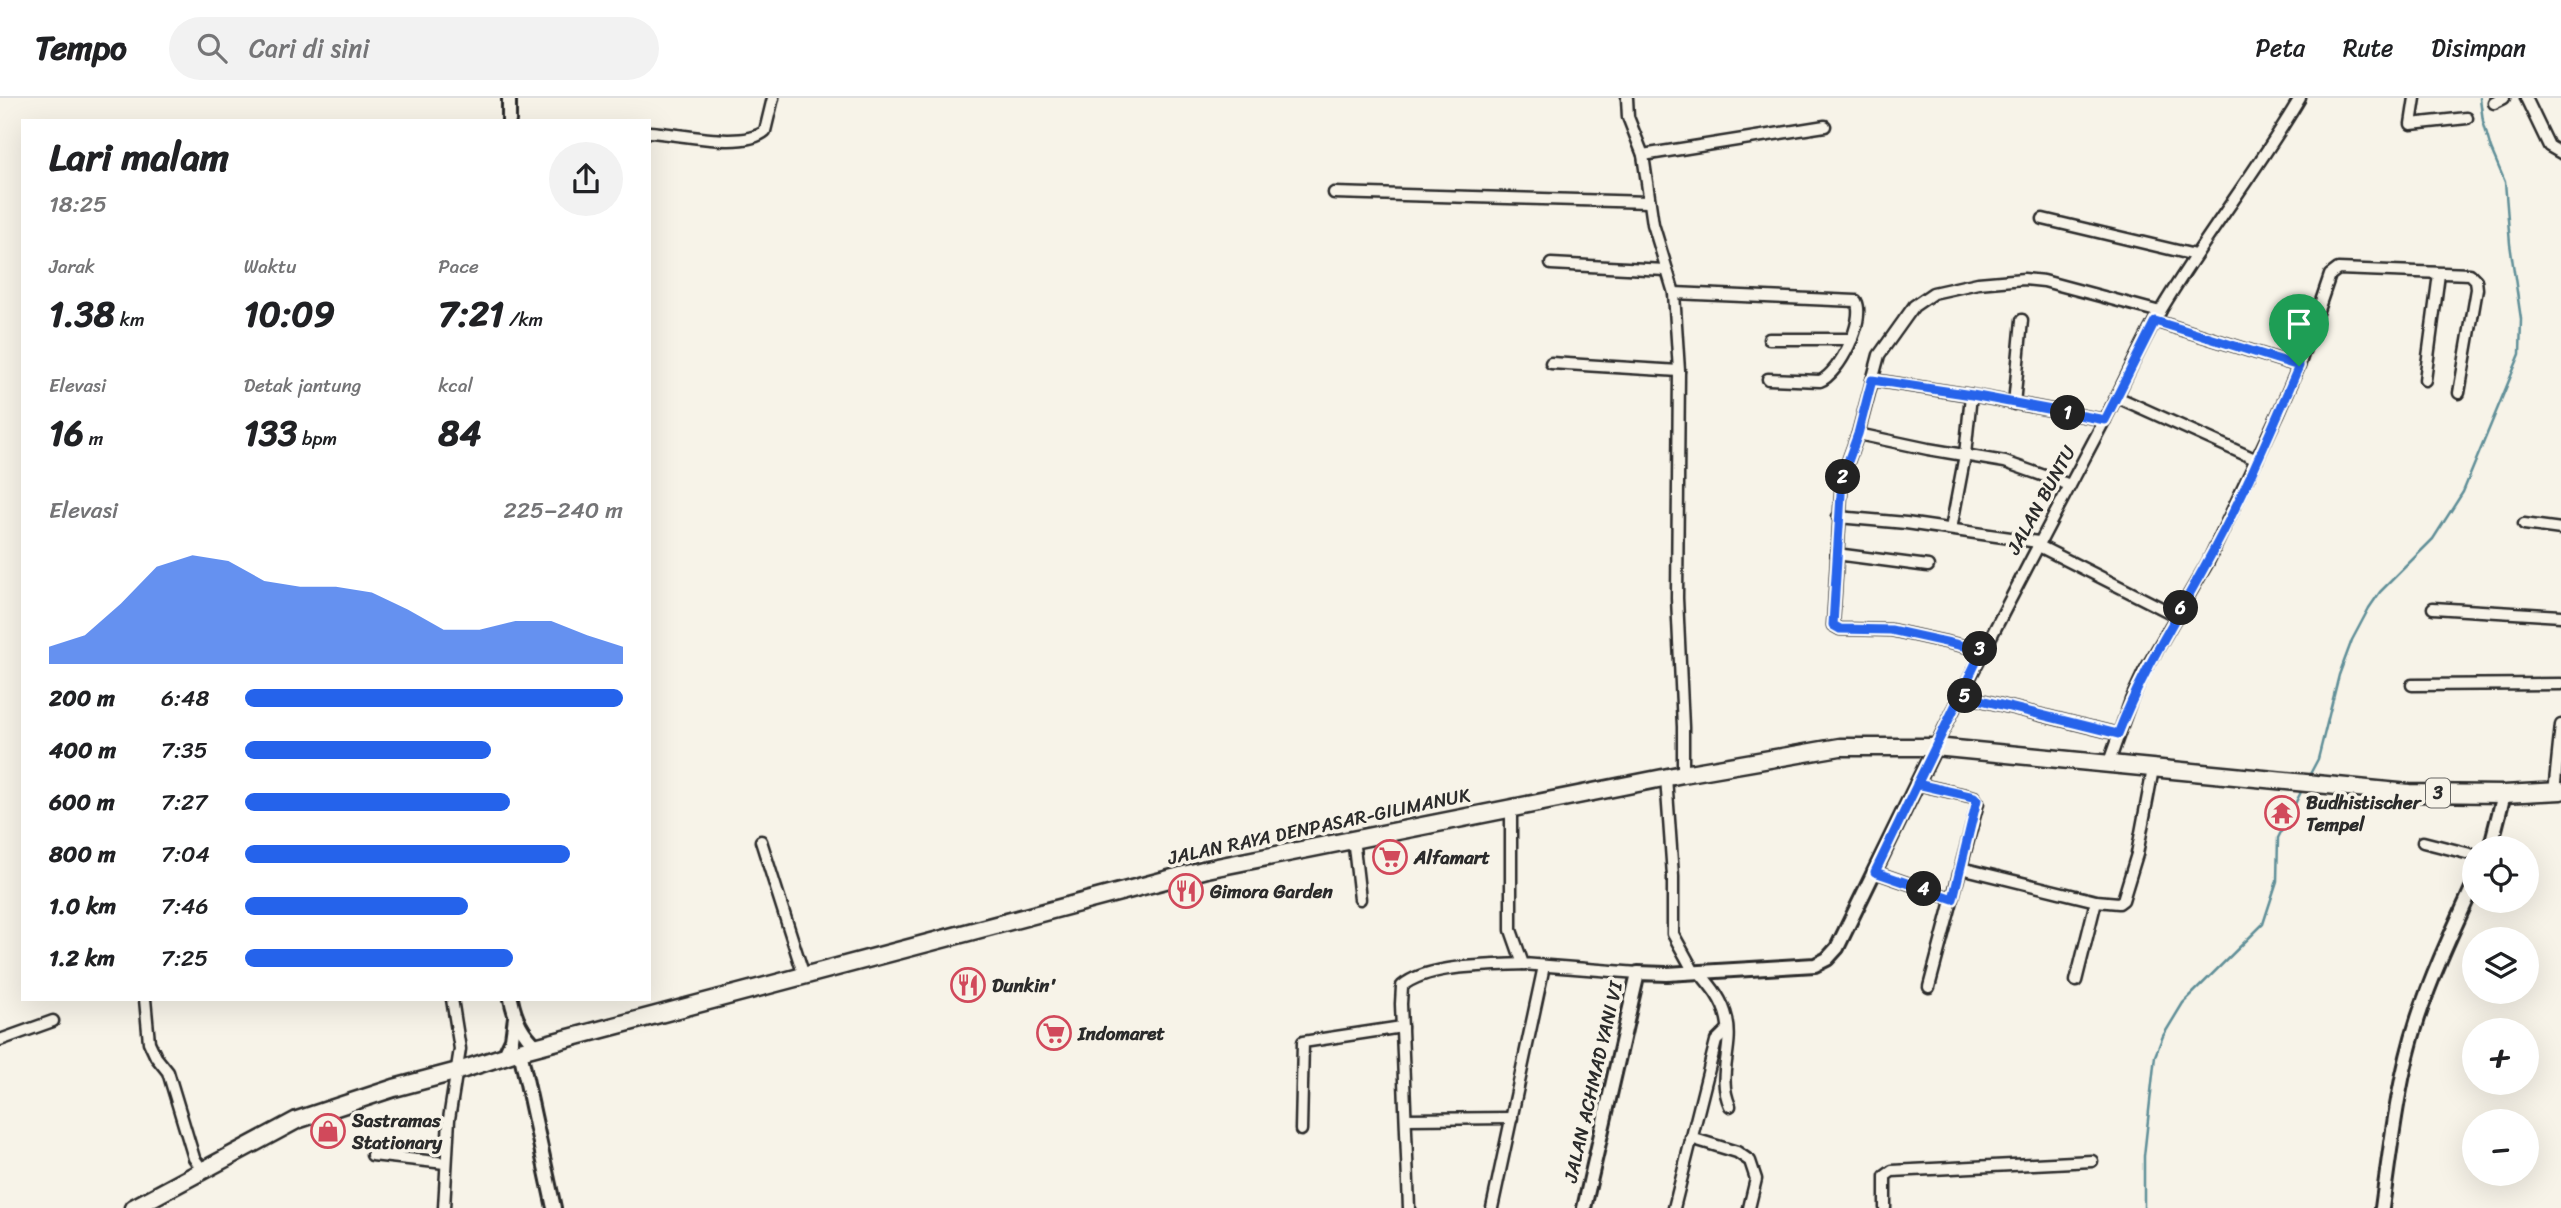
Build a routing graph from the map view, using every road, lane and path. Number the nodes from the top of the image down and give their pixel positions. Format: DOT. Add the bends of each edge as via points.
graph roads {
  1 [pos="509,98"];
  2 [pos="773,98"];
  3 [pos="1627,98"];
  4 [pos="2300,98"];
  5 [pos="2415,98"];
  6 [pos="2526,98"];
  7 [pos="2468,118"];
  8 [pos="509,119"];
  9 [pos="1825,126"];
  10 [pos="651,132"];
  11 [pos="2561,153"];
  12 [pos="1643,155"];
  13 [pos="1334,193"];
  14 [pos="1649,202"];
  15 [pos="2043,219"];
  16 [pos="2195,255"];
  17 [pos="1551,264"];
  18 [pos="1665,270"];
  19 [pos="2439,274"];
  20 [pos="1674,293"];
  21 [pos="2157,316"];
  22 [pos="2022,320"];
  23 [pos="1769,339"];
  24 [pos="1852,339"];
  25 [pos="1551,363"];
  26 [pos="2299,366"];
  27 [pos="1679,371"];
  28 [pos="1768,379"];
  29 [pos="1872,380"];
  30 [pos="2425,380"];
  31 [pos="2459,393"];
  32 [pos="1972,395"];
  33 [pos="2117,397"];
  34 [pos="2014,404"];
  35 [pos="2105,420"];
  36 [pos="1858,434"];
  37 [pos="1965,455"];
  38 [pos="2257,460"];
  39 [pos="2070,485"];
  40 [pos="1838,517"];
  41 [pos="2524,524"];
  42 [pos="1951,529"];
  43 [pos="2561,529"];
  44 [pos="2037,543"];
  45 [pos="1836,554"];
  46 [pos="1928,566"];
  47 [pos="2433,608"];
  48 [pos="2561,615"];
  49 [pos="2177,616"];
  50 [pos="1982,650"];
  51 [pos="2561,684"];
  52 [pos="2412,685"];
  53 [pos="1961,695"];
  54 [pos="2561,725"];
  55 [pos="2118,734"];
  56 [pos="1935,747"];
  57 [pos="2108,765"];
  58 [pos="2153,769"];
  59 [pos="1682,774"];
  60 [pos="1665,778"];
  61 [pos="1917,784"];
  62 [pos="2558,791"];
  63 [pos="2504,794"];
  64 [pos="1511,808"];
  65 [pos="2493,836"];
  66 [pos="1353,838"];
  67 [pos="761,841"];
  68 [pos="2423,842"];
  69 [pos="2462,852"];
  70 [pos="1961,868"];
  71 [pos="1875,872"];
  72 [pos="1953,899"];
  73 [pos="1360,900"];
  74 [pos="2096,901"];
  75 [pos="2462,911"];
  76 [pos="1523,964"];
  77 [pos="1544,966"];
  78 [pos="1691,972"];
  79 [pos="1638,973"];
  80 [pos="804,976"];
  81 [pos="2077,981"];
  82 [pos="1929,987"];
  83 [pos="145,1001"];
  84 [pos="452,1001"];
  85 [pos="511,1001"];
  86 [pos="515,1017"];
  87 [pos="52,1021"];
  88 [pos="1402,1027"];
  89 [pos="1725,1031"];
  90 [pos="0,1040"];
  91 [pos="528,1049"];
  92 [pos="504,1056"];
  93 [pos="458,1071"];
  94 [pos="1730,1106"];
  95 [pos="1512,1118"];
  96 [pos="1407,1119"];
  97 [pos="1301,1130"];
  98 [pos="1691,1138"];
  99 [pos="372,1155"];
  100 [pos="2092,1161"];
  101 [pos="445,1163"];
  102 [pos="198,1173"];
  103 [pos="133,1208"];
  104 [pos="444,1208"];
  105 [pos="554,1208"];
  106 [pos="1409,1208"];
  107 [pos="1492,1208"];
  108 [pos="1584,1208"];
  109 [pos="1674,1208"];
  110 [pos="1749,1208"];
  111 [pos="1885,1208"];
  112 [pos="2382,1208"];
  1 -- 8 [label="street"];
  2 -- 10 [label="street" via="765,131 754,138"];
  3 -- 12 [label="street" via="1628,117"];
  4 -- 16 [label="street, JALAN BUNTU"];
  5 -- 7 [label="street" via="2411,124"];
  6 -- 11 [label="street" via="2549,146"];
  9 -- 12 [label="street"];
  12 -- 14 [label="street"];
  13 -- 14 [label="street"];
  14 -- 18 [label="street"];
  15 -- 16 [label="street"];
  16 -- 21 [label="street, JALAN BUNTU"];
  17 -- 18 [label="street"];
  18 -- 20 [label="street"];
  19 -- 26 [label="street" via="2338,269 2330,275"];
  19 -- 30 [label="street"];
  19 -- 31 [label="street" via="2470,274 2476,280"];
  20 -- 24 [label="street" via="1853,300 1859,307"];
  20 -- 27 [label="street"];
  21 -- 26 [label="street"];
  21 -- 29 [label="street" via="2044,281 1956,286 1933,292 1914,306 1879,355"];
  21 -- 33 [label="street, JALAN BUNTU"];
  22 -- 34 [label="street"];
  23 -- 24 [label="street"];
  24 -- 28 [label="street" via="1825,380"];
  25 -- 27 [label="street"];
  26 -- 38 [label="street"];
  27 -- 59 [label="street" via="1677,598"];
  29 -- 32 [label="street"];
  29 -- 36 [label="street"];
  32 -- 34 [label="street"];
  32 -- 37 [label="street"];
  33 -- 35 [label="street, JALAN BUNTU"];
  33 -- 38 [label="street"];
  34 -- 35 [label="street"];
  35 -- 39 [label="street, JALAN BUNTU"];
  36 -- 37 [label="street"];
  36 -- 40 [label="street" via="1842,478"];
  37 -- 39 [label="street" via="2005,462"];
  37 -- 42 [label="street"];
  38 -- 49 [label="street"];
  39 -- 44 [label="street, JALAN BUNTU"];
  40 -- 42 [label="street"];
  40 -- 45 [label="street"];
  41 -- 43 [label="street"];
  42 -- 44 [label="street"];
  44 -- 49 [label="street"];
  44 -- 50 [label="street, JALAN BUNTU"];
  45 -- 46 [label="street"];
  45 -- 50 [label="street" via="1836,629 1891,630"];
  47 -- 48 [label="street"];
  49 -- 55 [label="street" via="2144,672"];
  50 -- 53 [label="street, JALAN BUNTU"];
  51 -- 52 [label="street"];
  53 -- 55 [label="street"];
  53 -- 56 [label="street, JALAN BUNTU"];
  54 -- 62 [label="street"];
  55 -- 57 [label="street"];
  56 -- 57 [label="highway, JALAN RAYA DENPASAR-GILIMANUK / 3"];
  56 -- 59 [label="highway, JALAN RAYA DENPASAR-GILIMANUK / 3" via="1840,747"];
  56 -- 61 [label="street, JALAN ACHMAD YANI VI"];
  57 -- 58 [label="highway, JALAN RAYA DENPASAR-GILIMANUK / 3"];
  58 -- 63 [label="highway, JALAN RAYA DENPASAR-GILIMANUK / 3" via="2409,793"];
  58 -- 74 [label="street" via="2123,900 2117,904"];
  59 -- 60 [label="highway, JALAN RAYA DENPASAR-GILIMANUK / 3"];
  60 -- 64 [label="highway, JALAN RAYA DENPASAR-GILIMANUK / 3"];
  60 -- 78 [label="street" via="1673,934"];
  61 -- 70 [label="street" via="1977,800"];
  61 -- 71 [label="street, JALAN ACHMAD YANI VI"];
  62 -- 63 [label="highway, JALAN RAYA DENPASAR-GILIMANUK / 3"];
  63 -- 65 [label="street"];
  64 -- 66 [label="highway, JALAN RAYA DENPASAR-GILIMANUK / 3"];
  64 -- 76 [label="street" via="1511,930"];
  66 -- 73 [label="street"];
  66 -- 80 [label="highway, JALAN RAYA DENPASAR-GILIMANUK / 3" via="1207,869"];
  67 -- 80 [label="street"];
  68 -- 69 [label="street"];
  70 -- 72 [label="street"];
  70 -- 74 [label="street"];
  71 -- 72 [label="street"];
  71 -- 78 [label="street, JALAN ACHMAD YANI VI" via="1827,960 1815,965"];
  72 -- 82 [label="street"];
  74 -- 81 [label="street"];
  75 -- 112 [label="street" via="2417,1020 2394,1121"];
  76 -- 77 [label="street"];
  76 -- 88 [label="street" via="1432,972 1415,978 1401,988"];
  77 -- 79 [label="street"];
  77 -- 95 [label="street"];
  78 -- 79 [label="street, JALAN ACHMAD YANI VI"];
  78 -- 89 [label="street" via="1716,991 1724,1007"];
  79 -- 108 [label="street, JALAN ACHMAD YANI VI"];
  80 -- 91 [label="highway, JALAN RAYA DENPASAR-GILIMANUK / 3"];
  83 -- 102 [label="street" via="149,1042 168,1072"];
  84 -- 93 [label="street" via="460,1038"];
  85 -- 86 [label="street"];
  86 -- 91 [label="street"];
  86 -- 92 [label="street"];
  87 -- 90 [label="street"];
  88 -- 96 [label="street"];
  88 -- 97 [label="street" via="1303,1042"];
  89 -- 94 [label="street" via="1723,1081"];
  89 -- 98 [label="street" via="1716,1041"];
  91 -- 92 [label="highway, JALAN RAYA DENPASAR-GILIMANUK / 3"];
  91 -- 105 [label="street"];
  92 -- 93 [label="highway, JALAN RAYA DENPASAR-GILIMANUK / 3"];
  93 -- 101 [label="street"];
  93 -- 102 [label="highway, JALAN RAYA DENPASAR-GILIMANUK / 3" via="297,1120"];
  95 -- 96 [label="street"];
  95 -- 107 [label="street"];
  96 -- 106 [label="street"];
  98 -- 109 [label="street"];
  98 -- 110 [label="street" via="1751,1161 1756,1179"];
  99 -- 101 [label="street"];
  100 -- 111 [label="street" via="1892,1171 1885,1176"];
  101 -- 104 [label="street"];
  102 -- 103 [label="highway, JALAN RAYA DENPASAR-GILIMANUK / 3"];
}
